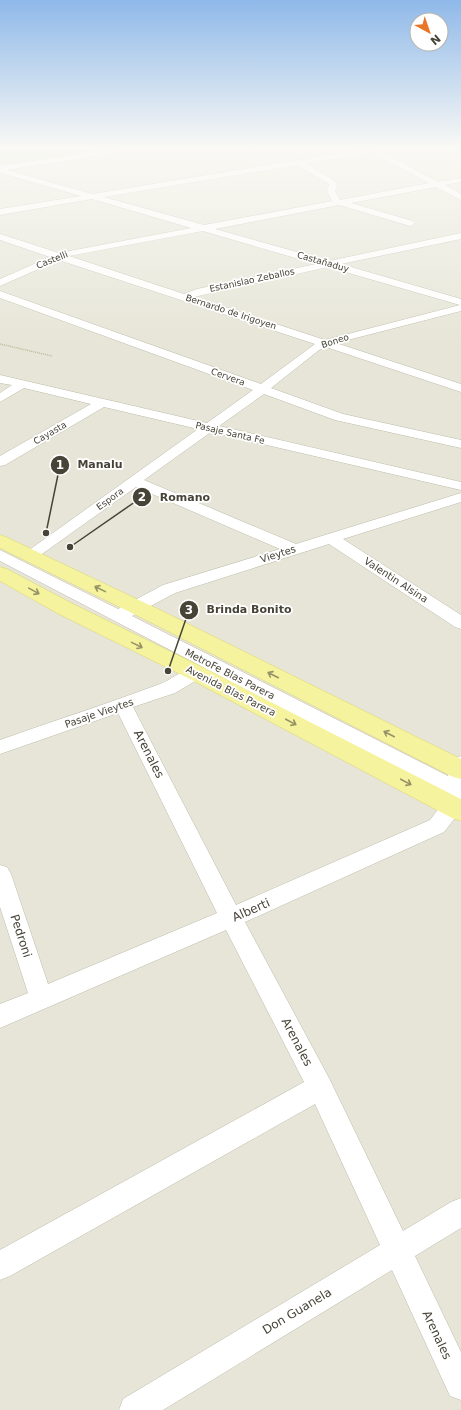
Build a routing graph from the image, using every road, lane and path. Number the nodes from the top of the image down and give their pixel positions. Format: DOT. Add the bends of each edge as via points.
graph roads {
  1 [pos="148,213"];
  2 [pos="280,213"];
  3 [pos="375,213"];
  4 [pos="410,223"];
  5 [pos="200,228"];
  6 [pos="461,236"];
  7 [pos="0,237"];
  8 [pos="59,256"];
  9 [pos="326,263"];
  10 [pos="0,283"];
  11 [pos="0,294"];
  12 [pos="185,297"];
  13 [pos="461,302"];
  14 [pos="461,308"];
  15 [pos="325,343"];
  16 [pos="0,344"];
  17 [pos="52,356"];
  18 [pos="0,379"];
  19 [pos="23,384"];
  20 [pos="461,388"];
  21 [pos="261,390"];
  22 [pos="0,398"];
  23 [pos="101,403"];
  24 [pos="208,428"];
  25 [pos="461,444"];
  26 [pos="0,462"];
  27 [pos="134,481"];
  28 [pos="461,486"];
  29 [pos="461,497"];
  30 [pos="331,538"];
  31 [pos="0,542"];
  32 [pos="294,549"];
  33 [pos="0,555"];
  34 [pos="30,556"];
  35 [pos="0,573"];
  36 [pos="458,616"];
  37 [pos="118,617"];
  38 [pos="196,673"];
  39 [pos="123,705"];
  40 [pos="0,748"];
  41 [pos="459,786"];
  42 [pos="0,874"];
  43 [pos="232,918"];
  44 [pos="41,998"];
  45 [pos="0,1016"];
  46 [pos="320,1087"];
  47 [pos="461,1212"];
  48 [pos="398,1250"];
  49 [pos="0,1266"];
  50 [pos="459,1375"];
  51 [pos="134,1410"];
  1 -- 5 [label="street, Castañaduy"];
  2 -- 5 [label="street, Castelli"];
  3 -- 4 [label="street"];
  5 -- 8 [label="street, Castelli"];
  5 -- 9 [label="street, Castañaduy"];
  6 -- 9 [label="street, Estanislao Zeballos"];
  7 -- 8 [label="street, Bernardo de Irigoyen"];
  8 -- 10 [label="street, Castelli"];
  8 -- 12 [label="street, Bernardo de Irigoyen"];
  9 -- 12 [label="street, Estanislao Zeballos" via="197,292"];
  9 -- 13 [label="street, Castañaduy"];
  11 -- 21 [label="street, Cervera"];
  12 -- 15 [label="street, Bernardo de Irigoyen"];
  14 -- 15 [label="street, Boneo"];
  15 -- 20 [label="street, Bernardo de Irigoyen"];
  15 -- 21 [label="street, Boneo"];
  16 -- 17 [label="path"];
  18 -- 19 [label="street, Pasaje Santa Fe"];
  19 -- 22 [label="street"];
  19 -- 23 [label="street, Pasaje Santa Fe"];
  21 -- 24 [label="street, Boneo"];
  21 -- 25 [label="street, Cervera" via="339,417"];
  23 -- 24 [label="street, Pasaje Santa Fe"];
  23 -- 26 [label="street, Cayasta"];
  24 -- 27 [label="street, Espora"];
  24 -- 28 [label="street, Pasaje Santa Fe"];
  27 -- 32 [label="street"];
  27 -- 34 [label="street, Espora"];
  29 -- 30 [label="street, Vieytes"];
  30 -- 32 [label="street, Vieytes"];
  30 -- 36 [label="street, Valentin Alsina"];
  31 -- 34 [label="main road, Avenida Blas Parera"];
  32 -- 37 [label="street, Vieytes" via="169,589"];
  33 -- 37 [label="street"];
  37 -- 34 [label="main road, Avenida Blas Parera, one-way"];
  35 -- 37 [label="main road, Avenida Blas Parera, one-way"];
  37 -- 38 [label="main road, Avenida Blas Parera, one-way"];
  37 -- 41 [label="main road, Avenida Blas Parera"];
  38 -- 39 [label="street, Pasaje Vieytes" via="169,688"];
  38 -- 41 [label="main road, Avenida Blas Parera, one-way"];
  39 -- 40 [label="street, Pasaje Vieytes"];
  39 -- 43 [label="street, Arenales"];
  41 -- 43 [label="street, Alberti" via="445,818 437,826"];
  42 -- 44 [label="street, Pedroni"];
  43 -- 44 [label="street, Alberti"];
  43 -- 46 [label="street, Arenales"];
  44 -- 45 [label="street, Alberti"];
  46 -- 48 [label="street, Arenales"];
  46 -- 49 [label="street"];
  47 -- 48 [label="street, Don Guanela"];
  48 -- 50 [label="street, Arenales"];
  48 -- 51 [label="street, Don Guanela"];
}
